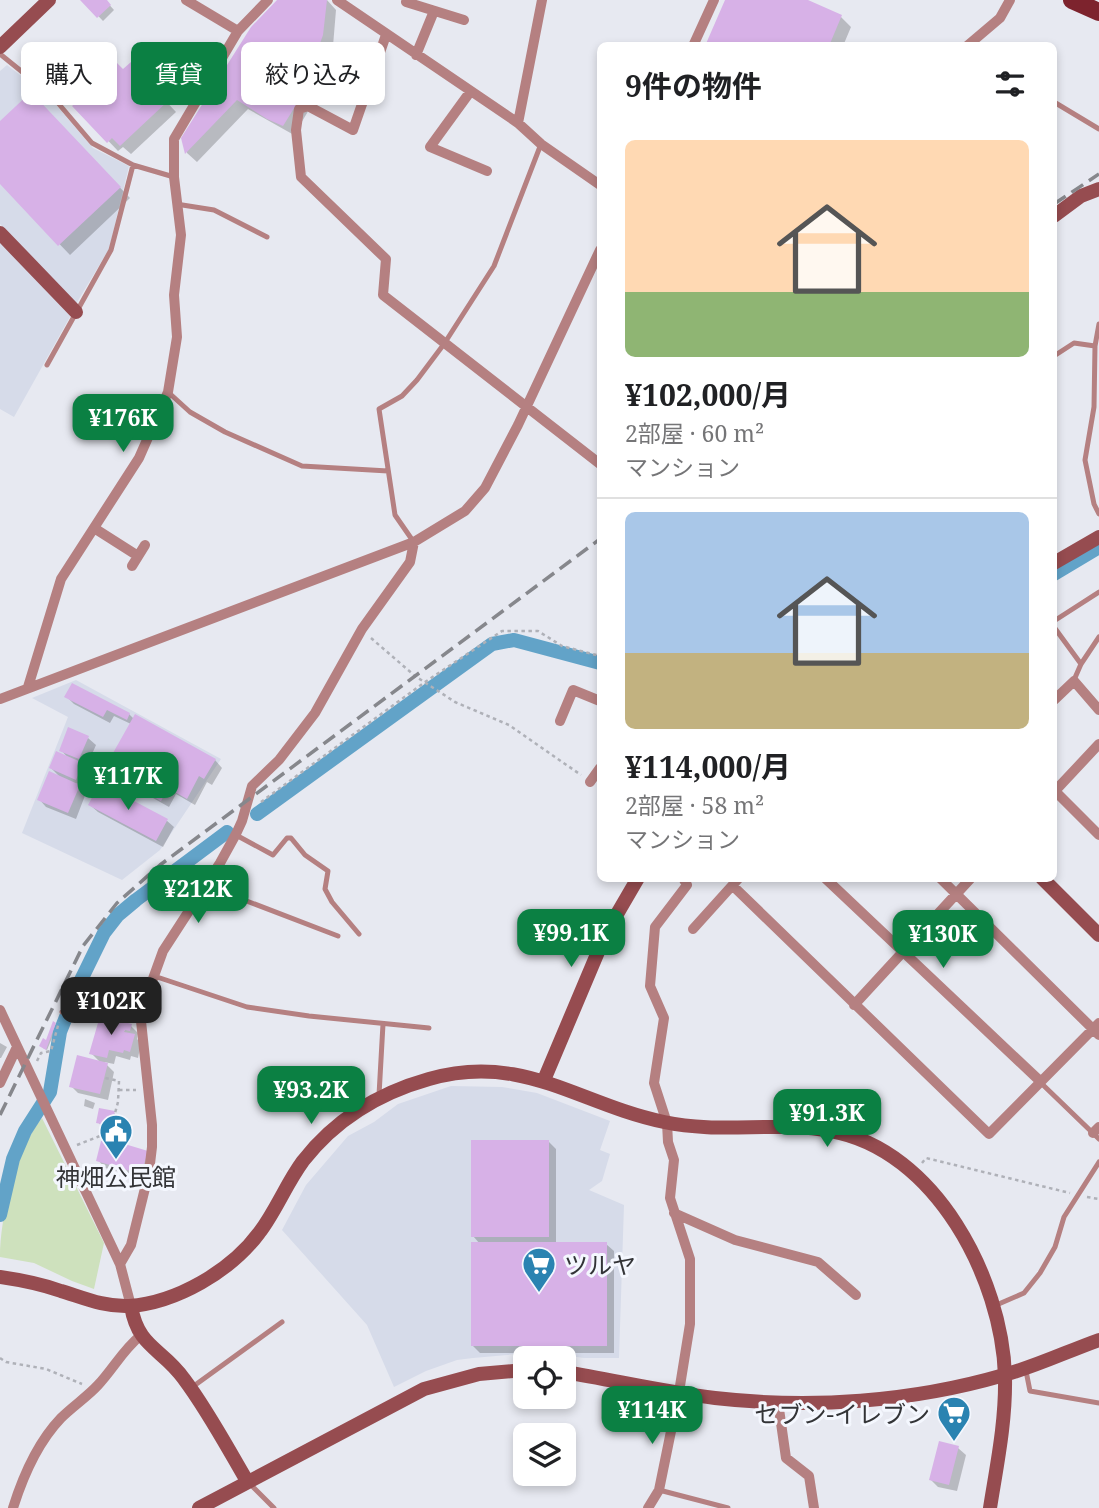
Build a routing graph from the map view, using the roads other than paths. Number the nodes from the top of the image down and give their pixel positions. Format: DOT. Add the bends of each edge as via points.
graph roads {
  1 [pos="49,0"];
  2 [pos="186,0"];
  3 [pos="268,0"];
  4 [pos="337,0"];
  5 [pos="542,0"];
  6 [pos="714,0"];
  7 [pos="1010,0"];
  8 [pos="1072,0"];
  9 [pos="406,2"];
  10 [pos="433,10"];
  11 [pos="1099,12"];
  12 [pos="464,20"];
  13 [pos="238,31"];
  14 [pos="386,35"];
  15 [pos="695,42"];
  16 [pos="981,42"];
  17 [pos="0,47"];
  18 [pos="0,54"];
  19 [pos="416,55"];
  20 [pos="470,92"];
  21 [pos="1057,104"];
  22 [pos="518,123"];
  23 [pos="1099,130"];
  24 [pos="541,144"];
  25 [pos="133,165"];
  26 [pos="487,171"];
  27 [pos="174,177"];
  28 [pos="597,183"];
  29 [pos="1099,189"];
  30 [pos="176,204"];
  31 [pos="1057,214"];
  32 [pos="0,233"];
  33 [pos="267,237"];
  34 [pos="597,256"];
  35 [pos="76,312"];
  36 [pos="1099,324"];
  37 [pos="444,344"];
  38 [pos="1095,346"];
  39 [pos="1057,354"];
  40 [pos="47,365"];
  41 [pos="168,392"];
  42 [pos="527,406"];
  43 [pos="597,462"];
  44 [pos="388,471"];
  45 [pos="1097,503"];
  46 [pos="1099,514"];
  47 [pos="94,528"];
  48 [pos="1099,537"];
  49 [pos="414,542"];
  50 [pos="145,545"];
  51 [pos="1057,561"];
  52 [pos="1099,592"];
  53 [pos="1057,619"];
  54 [pos="1057,631"];
  55 [pos="1099,637"];
  56 [pos="1081,664"];
  57 [pos="1074,681"];
  58 [pos="28,687"];
  59 [pos="1057,697"];
  60 [pos="0,699"];
  61 [pos="597,700"];
  62 [pos="1099,710"];
  63 [pos="560,721"];
  64 [pos="1099,744"];
  65 [pos="597,772"];
  66 [pos="590,782"];
  67 [pos="1057,785"];
  68 [pos="1057,789"];
  69 [pos="236,834"];
  70 [pos="1099,835"];
  71 [pos="636,882"];
  72 [pos="685,882"];
  73 [pos="736,882"];
  74 [pos="829,882"];
  75 [pos="944,882"];
  76 [pos="967,882"];
  77 [pos="1046,882"];
  78 [pos="205,885"];
  79 [pos="956,894"];
  80 [pos="692,929"];
  81 [pos="1098,932"];
  82 [pos="359,934"];
  83 [pos="338,936"];
  84 [pos="901,952"];
  85 [pos="152,980"];
  86 [pos="854,1005"];
  87 [pos="0,1010"];
  88 [pos="67,1010"];
  89 [pos="383,1024"];
  90 [pos="429,1028"];
  91 [pos="1097,1029"];
  92 [pos="17,1047"];
  93 [pos="544,1080"];
  94 [pos="1041,1082"];
  95 [pos="0,1083"];
  96 [pos="379,1097"];
  97 [pos="667,1123"];
  98 [pos="1097,1133"];
  99 [pos="1099,1162"];
  100 [pos="674,1213"];
  101 [pos="120,1264"];
  102 [pos="0,1277"];
  103 [pos="856,1295"];
  104 [pos="131,1306"];
  105 [pos="994,1306"];
  106 [pos="282,1322"];
  107 [pos="140,1336"];
  108 [pos="1099,1340"];
  109 [pos="1025,1368"];
  110 [pos="513,1371"];
  111 [pos="576,1374"];
  112 [pos="1005,1375"];
  113 [pos="191,1388"];
  114 [pos="679,1392"];
  115 [pos="778,1402"];
  116 [pos="1099,1403"];
  117 [pos="247,1481"];
  118 [pos="659,1490"];
  119 [pos="13,1508"];
  120 [pos="199,1508"];
  121 [pos="274,1508"];
  122 [pos="648,1508"];
  123 [pos="728,1508"];
  124 [pos="814,1508"];
  125 [pos="990,1508"];
  1 -- 17 [label="street"];
  2 -- 13 [label="street"];
  3 -- 13 [label="street"];
  4 -- 14 [label="street"];
  5 -- 22 [label="street"];
  6 -- 15 [label="street"];
  7 -- 16 [label="street"];
  8 -- 11 [label="main road"];
  9 -- 10 [label="street"];
  10 -- 12 [label="street"];
  10 -- 19 [label="street"];
  13 -- 27 [label="street" via="174,139"];
  14 -- 19 [label="street"];
  14 -- 37 [label="street" via="353,130 308,106 299,109 296,130 301,177 386,259 383,295"];
  18 -- 25 [label="lane" via="52,96 92,143"];
  19 -- 20 [label="street"];
  20 -- 22 [label="street"];
  20 -- 26 [label="street" via="430,147"];
  21 -- 23 [label="lane"];
  22 -- 24 [label="street"];
  24 -- 28 [label="street"];
  24 -- 37 [label="lane" via="494,266"];
  25 -- 27 [label="lane"];
  25 -- 35 [label="lane" via="111,250"];
  27 -- 30 [label="street"];
  29 -- 31 [label="street"];
  30 -- 33 [label="lane" via="214,210"];
  30 -- 41 [label="street" via="181,235 174,295 177,337"];
  32 -- 35 [label="street"];
  34 -- 42 [label="street"];
  35 -- 40 [label="lane"];
  36 -- 38 [label="lane"];
  37 -- 42 [label="street"];
  37 -- 44 [label="lane" via="402,396 379,409"];
  38 -- 39 [label="lane" via="1074,343"];
  38 -- 45 [label="lane" via="1094,407 1085,460"];
  41 -- 44 [label="lane" via="190,412 225,432 302,466"];
  41 -- 47 [label="street" via="139,458"];
  42 -- 43 [label="street"];
  42 -- 49 [label="street" via="475,501"];
  44 -- 49 [label="lane" via="395,515"];
  45 -- 46 [label="lane"];
  47 -- 50 [label="street" via="135,561"];
  47 -- 58 [label="street" via="61,579"];
  48 -- 51 [label="street"];
  49 -- 58 [label="street"];
  49 -- 69 [label="street" via="410,562 362,629 315,713 252,786"];
  52 -- 53 [label="lane"];
  54 -- 56 [label="lane"];
  55 -- 56 [label="lane"];
  56 -- 57 [label="lane"];
  57 -- 59 [label="street"];
  57 -- 62 [label="street"];
  58 -- 60 [label="street"];
  61 -- 63 [label="street" via="573,690"];
  64 -- 67 [label="street"];
  65 -- 66 [label="street"];
  68 -- 70 [label="street"];
  69 -- 78 [label="street"];
  69 -- 82 [label="lane" via="273,855 291,838 304,855 328,871 328,896"];
  71 -- 93 [label="street" via="606,933"];
  72 -- 97 [label="street" via="655,927 650,986 664,1018 654,1083"];
  73 -- 80 [label="street"];
  73 -- 86 [label="street"];
  74 -- 84 [label="street"];
  75 -- 79 [label="street"];
  76 -- 79 [label="street"];
  77 -- 81 [label="street"];
  78 -- 83 [label="lane"];
  78 -- 85 [label="street" via="163,951"];
  79 -- 84 [label="street"];
  79 -- 91 [label="street"];
  84 -- 86 [label="street"];
  84 -- 94 [label="street"];
  85 -- 88 [label="lane" via="120,987"];
  85 -- 89 [label="lane" via="247,1007"];
  85 -- 101 [label="street" via="141,1021 152,1147 131,1245"];
  86 -- 94 [label="street" via="989,1134"];
  87 -- 92 [label="street"];
  89 -- 90 [label="lane"];
  89 -- 96 [label="lane"];
  91 -- 94 [label="street"];
  92 -- 95 [label="street"];
  92 -- 101 [label="street"];
  93 -- 96 [label="street" via="505,1072 466,1072"];
  93 -- 97 [label="street" via="615,1110"];
  94 -- 98 [label="lane"];
  96 -- 104 [label="street" via="353,1112 311,1151 259,1234 226,1267 188,1290"];
  97 -- 100 [label="street" via="674,1160 670,1198"];
  97 -- 105 [label="street" via="831,1131 857,1138 897,1161 936,1196 979,1267"];
  99 -- 105 [label="lane" via="1064,1217 1055,1247 1024,1293"];
  100 -- 103 [label="street" via="735,1240 818,1262"];
  100 -- 114 [label="street" via="690,1259 690,1324"];
  101 -- 104 [label="street"];
  102 -- 104 [label="street" via="97,1304"];
  104 -- 107 [label="street"];
  105 -- 112 [label="street"];
  106 -- 113 [label="lane"];
  107 -- 113 [label="street"];
  107 -- 119 [label="street" via="97,1386 59,1420 22,1481"];
  108 -- 109 [label="street"];
  109 -- 112 [label="street"];
  109 -- 116 [label="lane" via="1030,1391"];
  110 -- 117 [label="street" via="479,1374 424,1389"];
  111 -- 114 [label="street"];
  112 -- 115 [label="street" via="899,1397"];
  112 -- 125 [label="street"];
  113 -- 117 [label="street"];
  114 -- 115 [label="street"];
  114 -- 118 [label="street"];
  115 -- 124 [label="street" via="786,1458 808,1476"];
  117 -- 120 [label="street"];
  117 -- 121 [label="lane"];
  118 -- 122 [label="street"];
  118 -- 123 [label="lane"];
}
